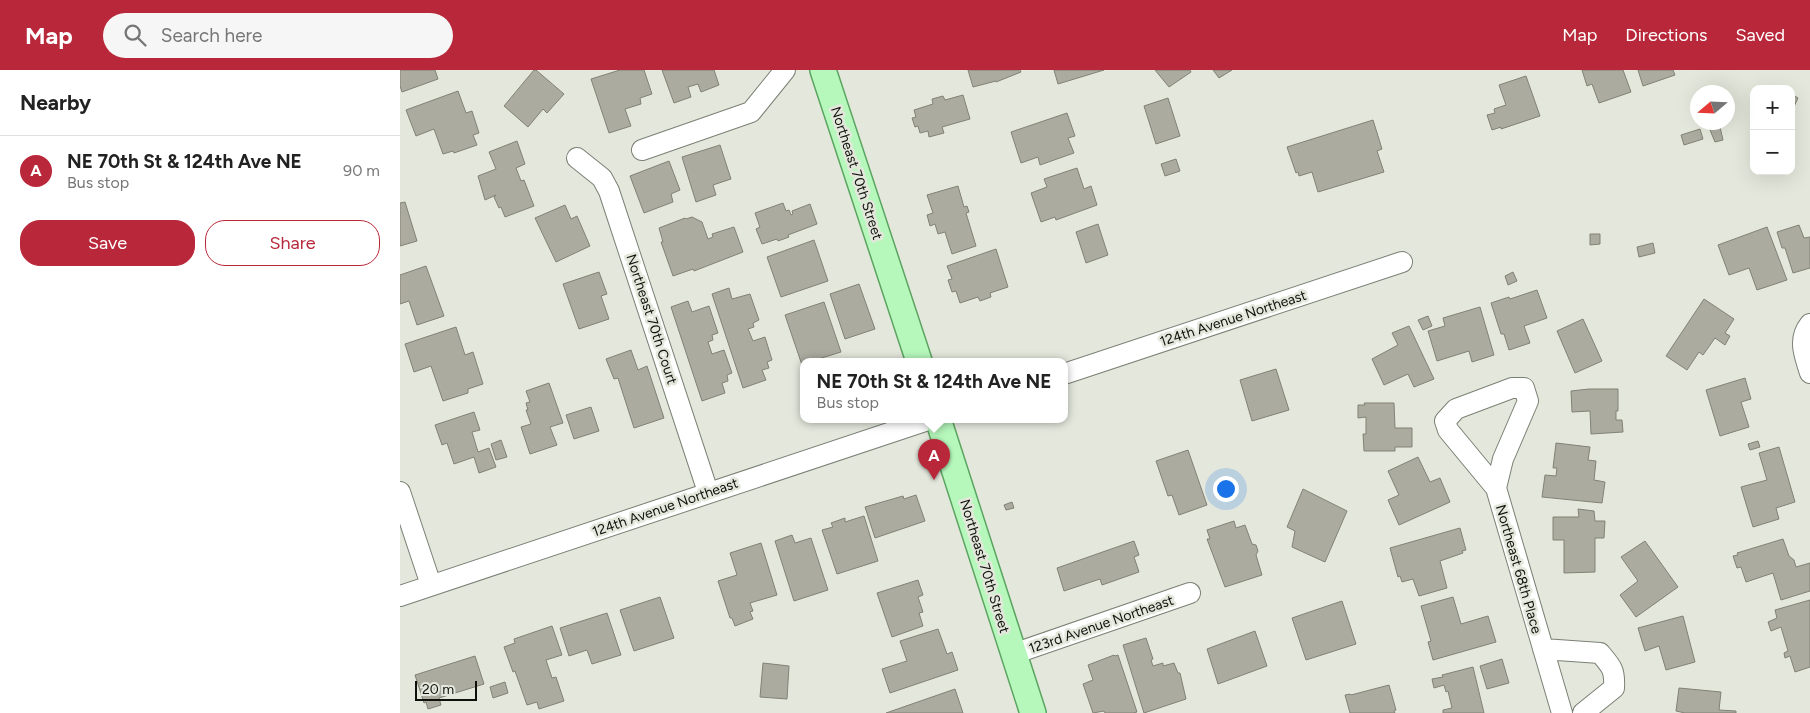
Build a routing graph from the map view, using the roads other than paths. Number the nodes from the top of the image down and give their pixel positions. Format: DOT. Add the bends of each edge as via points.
graph roads {
  1 [pos="785,70"];
  2 [pos="823,70"];
  3 [pos="642,150"];
  4 [pos="577,158"];
  5 [pos="1402,262"];
  6 [pos="1810,324"];
  7 [pos="918,358"];
  8 [pos="1068,373"];
  9 [pos="1810,373"];
  10 [pos="919,423"];
  11 [pos="939,423"];
  12 [pos="1496,488"];
  13 [pos="400,492"];
  14 [pos="708,492"];
  15 [pos="431,585"];
  16 [pos="1190,593"];
  17 [pos="400,596"];
  18 [pos="1543,649"];
  19 [pos="1013,654"];
  20 [pos="1033,713"];
  21 [pos="1562,713"];
  22 [pos="1583,713"];
  1 -- 3 [label="street" via="751,112"];
  2 -- 7 [label="main road, Northeast 70th Street"];
  4 -- 14 [label="street, Northeast 70th Court" via="602,178 609,190"];
  5 -- 8 [label="street, 124th Avenue Northeast"];
  6 -- 9 [label="street" via="1801,344"];
  10 -- 14 [label="street, 124th Avenue Northeast"];
  11 -- 19 [label="main road, Northeast 70th Street"];
  12 -- 12 [label="street, Northeast 68th Place" via="1448,430 1445,421 1456,409 1512,388 1524,388 1528,401 1503,459"];
  12 -- 18 [label="street, Northeast 68th Place"];
  13 -- 15 [label="street"];
  14 -- 15 [label="street, 124th Avenue Northeast"];
  15 -- 17 [label="street, 124th Avenue Northeast"];
  16 -- 19 [label="street, 123rd Avenue Northeast"];
  18 -- 21 [label="street, Northeast 68th Place"];
  18 -- 22 [label="street, Northeast 68th Place" via="1600,653 1612,667 1614,688"];
  19 -- 20 [label="main road, Northeast 70th Street"];
}
